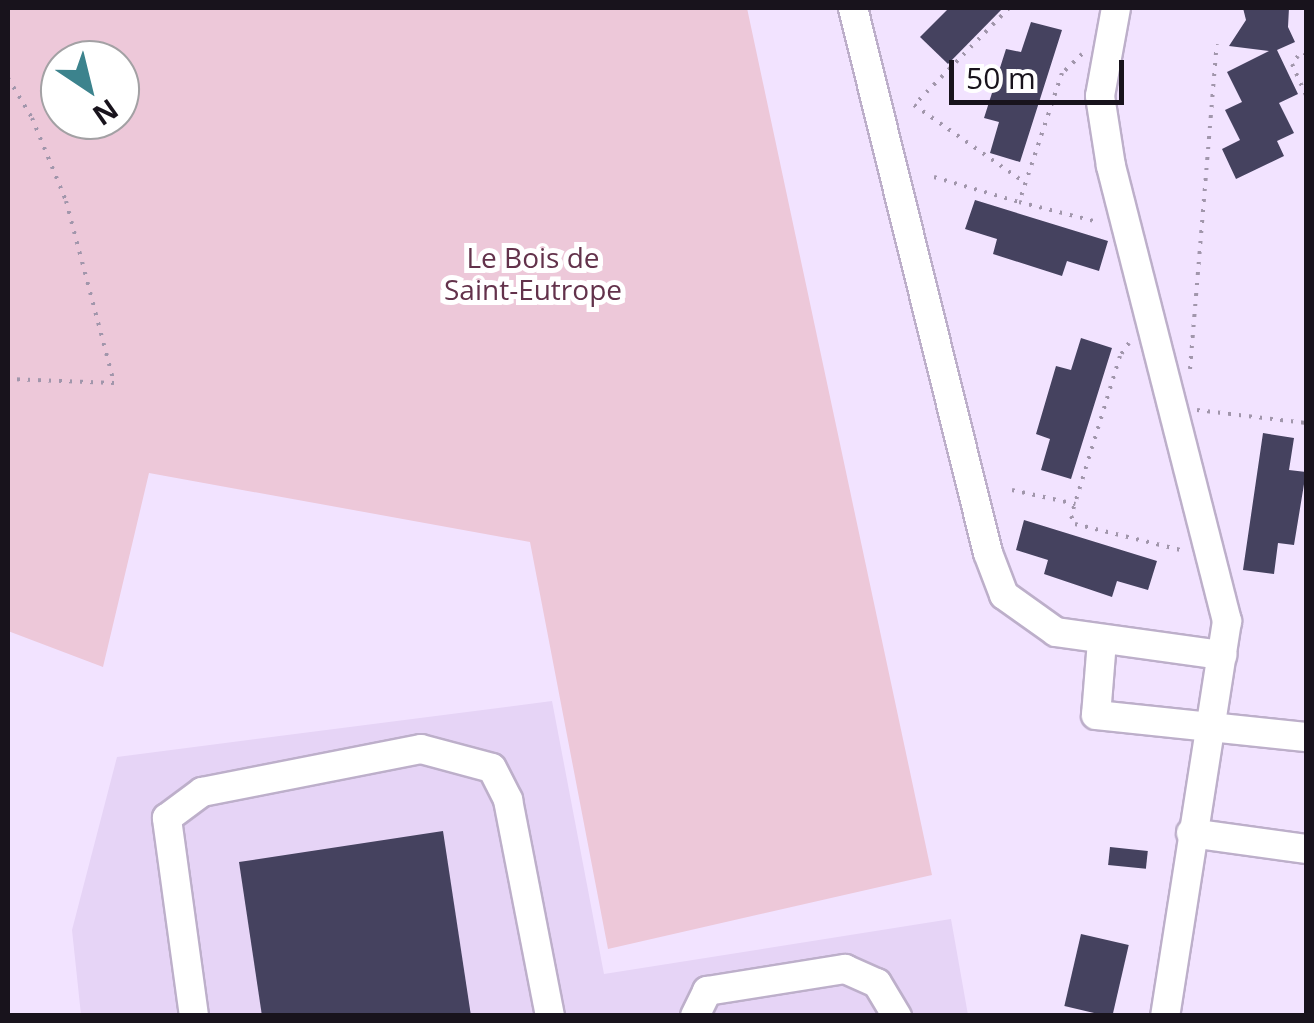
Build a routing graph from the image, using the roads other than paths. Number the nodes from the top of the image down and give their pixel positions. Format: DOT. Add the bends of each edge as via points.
graph roads {
  1 [pos="853,8"];
  2 [pos="1114,17"];
  3 [pos="1102,641"];
  4 [pos="1222,655"];
  5 [pos="1210,724"];
  6 [pos="1306,737"];
  7 [pos="1192,834"];
  8 [pos="1306,849"];
  9 [pos="194,1016"];
  10 [pos="550,1016"];
  11 [pos="694,1016"];
  12 [pos="896,1016"];
  13 [pos="1165,1016"];
  1 -- 3 [label="lane" via="988,553 1004,595 1056,632"];
  2 -- 4 [label="lane" via="1100,96 1127,230 1228,621"];
  3 -- 4 [label="lane"];
  3 -- 5 [label="lane" via="1096,715"];
  4 -- 5 [label="lane"];
  5 -- 6 [label="lane"];
  5 -- 7 [label="lane"];
  7 -- 8 [label="lane"];
  7 -- 13 [label="lane"];
  9 -- 10 [label="lane" via="167,818 202,792 421,748 492,768 508,800"];
  11 -- 12 [label="lane" via="707,990 846,968 878,984"];
}
